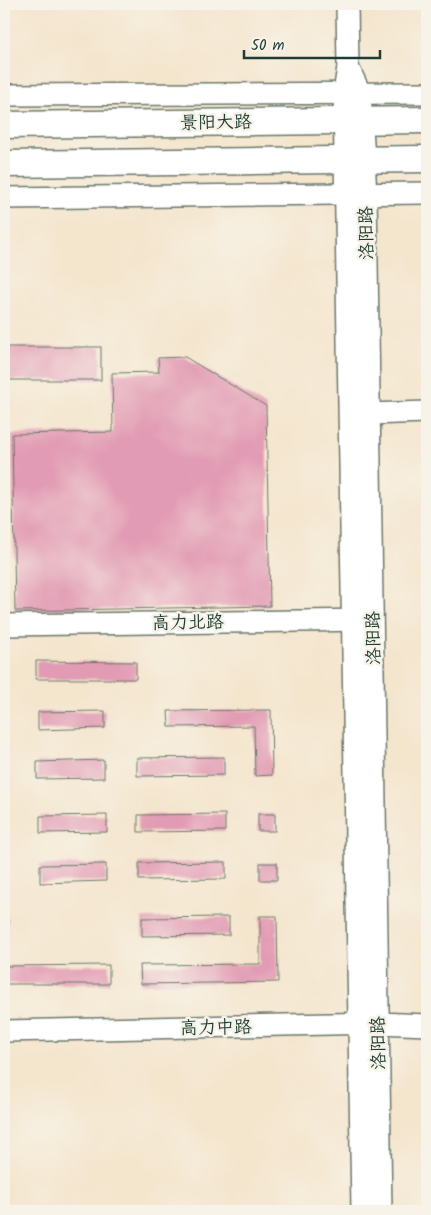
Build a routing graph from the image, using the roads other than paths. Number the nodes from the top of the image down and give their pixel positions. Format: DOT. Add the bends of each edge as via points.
graph roads {
  1 [pos="347,4"];
  2 [pos="352,93"];
  3 [pos="427,93"];
  4 [pos="4,95"];
  5 [pos="427,120"];
  6 [pos="353,121"];
  7 [pos="4,125"];
  8 [pos="427,159"];
  9 [pos="355,160"];
  10 [pos="4,164"];
  11 [pos="427,193"];
  12 [pos="356,194"];
  13 [pos="4,198"];
  14 [pos="427,412"];
  15 [pos="369,414"];
  16 [pos="363,620"];
  17 [pos="4,625"];
  18 [pos="369,1024"];
  19 [pos="427,1025"];
  20 [pos="4,1031"];
  21 [pos="362,1211"];
  22 [pos="381,1211"];
  1 -- 2 [label="street, 洛阳路" via="348,67"];
  2 -- 3 [label="street"];
  2 -- 4 [label="street"];
  2 -- 6 [label="street, 洛阳路"];
  5 -- 6 [label="main road, 景阳大路"];
  6 -- 7 [label="main road, 景阳大路"];
  6 -- 9 [label="street, 洛阳路"];
  8 -- 9 [label="main road"];
  9 -- 10 [label="main road"];
  9 -- 12 [label="street, 洛阳路"];
  11 -- 12 [label="street"];
  12 -- 13 [label="street"];
  12 -- 15 [label="street, 洛阳路"];
  12 -- 16 [label="street, 洛阳路"];
  14 -- 15 [label="street"];
  15 -- 16 [label="street, 洛阳路"];
  16 -- 17 [label="street, 高力北路"];
  16 -- 18 [label="street, 洛阳路"];
  18 -- 19 [label="street, 高力中路"];
  18 -- 20 [label="street, 高力中路"];
  18 -- 21 [label="street, 洛阳路"];
  18 -- 22 [label="street, 洛阳路"];
}
